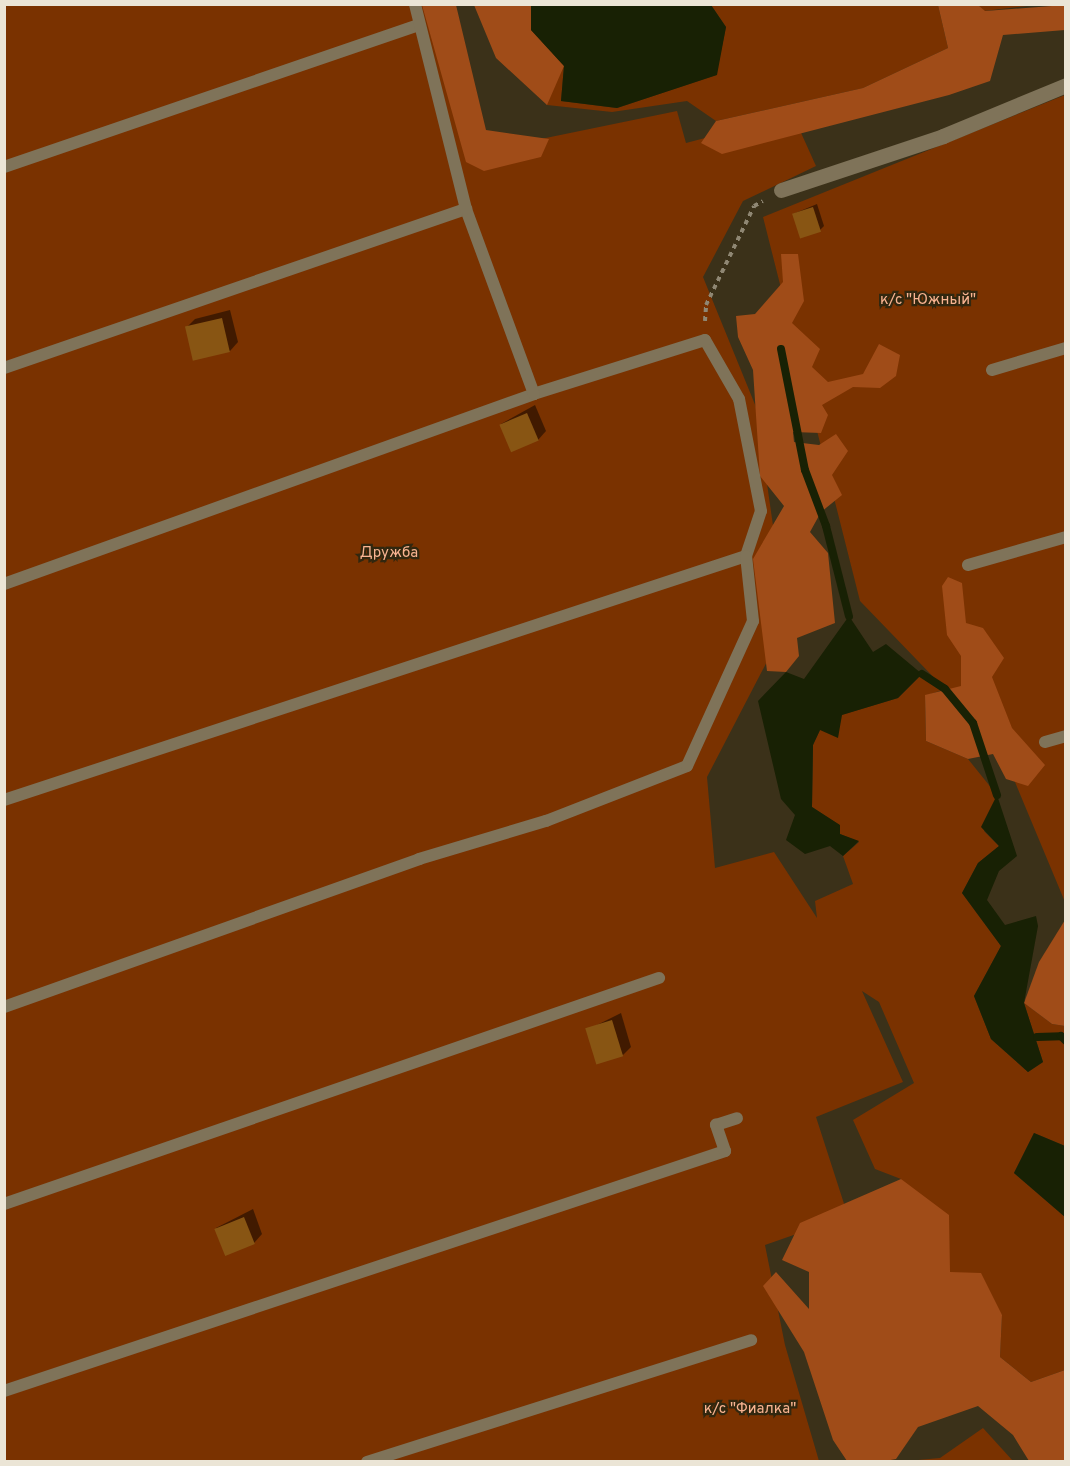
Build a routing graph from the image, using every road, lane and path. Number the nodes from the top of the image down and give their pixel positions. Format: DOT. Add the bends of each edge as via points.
graph roads {
  1 [pos="415,4"];
  2 [pos="419,25"];
  3 [pos="1065,85"];
  4 [pos="4,167"];
  5 [pos="781,190"];
  6 [pos="466,209"];
  7 [pos="705,340"];
  8 [pos="1065,348"];
  9 [pos="4,368"];
  10 [pos="992,370"];
  11 [pos="534,394"];
  12 [pos="1065,537"];
  13 [pos="746,555"];
  14 [pos="968,565"];
  15 [pos="4,584"];
  16 [pos="1065,736"];
  17 [pos="1045,742"];
  18 [pos="4,800"];
  19 [pos="658,978"];
  20 [pos="4,1007"];
  21 [pos="737,1118"];
  22 [pos="4,1204"];
  23 [pos="751,1340"];
  24 [pos="4,1391"];
  25 [pos="367,1461"];
  1 -- 2 [label="lane"];
  2 -- 4 [label="lane"];
  2 -- 6 [label="lane"];
  3 -- 5 [label="street" via="943,135"];
  5 -- 7 [label="path" via="754,206 706,305"];
  6 -- 9 [label="lane"];
  6 -- 11 [label="lane"];
  7 -- 11 [label="lane"];
  7 -- 13 [label="lane" via="739,399 761,511"];
  8 -- 10 [label="lane"];
  11 -- 15 [label="lane"];
  12 -- 14 [label="lane"];
  13 -- 18 [label="lane"];
  13 -- 20 [label="lane" via="753,621 687,766 546,822 419,859"];
  16 -- 17 [label="lane"];
  19 -- 22 [label="lane"];
  21 -- 24 [label="lane" via="716,1125 725,1151"];
  23 -- 25 [label="lane"];
}
